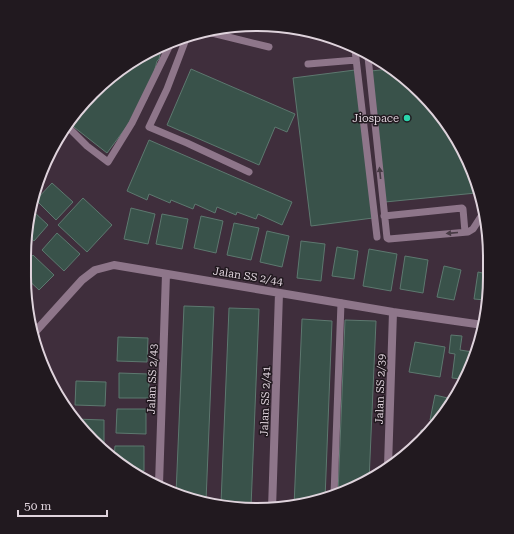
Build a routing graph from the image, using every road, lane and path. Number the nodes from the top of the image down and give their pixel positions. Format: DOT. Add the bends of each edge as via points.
graph roads {
  1 [pos="218,34"];
  2 [pos="185,43"];
  3 [pos="269,47"];
  4 [pos="168,49"];
  5 [pos="355,53"];
  6 [pos="356,60"];
  7 [pos="368,60"];
  8 [pos="308,64"];
  9 [pos="70,129"];
  10 [pos="248,172"];
  11 [pos="384,216"];
  12 [pos="480,219"];
  13 [pos="465,232"];
  14 [pos="377,238"];
  15 [pos="166,274"];
  16 [pos="279,293"];
  17 [pos="341,303"];
  18 [pos="393,312"];
  19 [pos="478,324"];
  20 [pos="37,329"];
  21 [pos="388,461"];
  22 [pos="159,481"];
  23 [pos="334,489"];
  24 [pos="272,503"];
  1 -- 3 [label="lane"];
  2 -- 10 [label="lane" via="149,127"];
  4 -- 9 [label="lane" via="132,123 108,162"];
  5 -- 6 [label="lane"];
  6 -- 8 [label="lane"];
  6 -- 14 [label="lane"];
  11 -- 7 [label="lane, one-way"];
  13 -- 11 [label="lane, one-way" via="389,239 386,235"];
  11 -- 13 [label="lane" via="462,208"];
  12 -- 13 [label="lane" via="473,229"];
  15 -- 16 [label="street, Jalan SS 2/44"];
  15 -- 20 [label="street, Jalan SS 2/44" via="114,265 95,270 82,280"];
  15 -- 22 [label="street, Jalan SS 2/43"];
  16 -- 17 [label="street, Jalan SS 2/44"];
  16 -- 24 [label="street, Jalan SS 2/41"];
  17 -- 18 [label="street, Jalan SS 2/44"];
  17 -- 23 [label="lane"];
  18 -- 19 [label="street, Jalan SS 2/44"];
  18 -- 21 [label="street, Jalan SS 2/39"];
}
